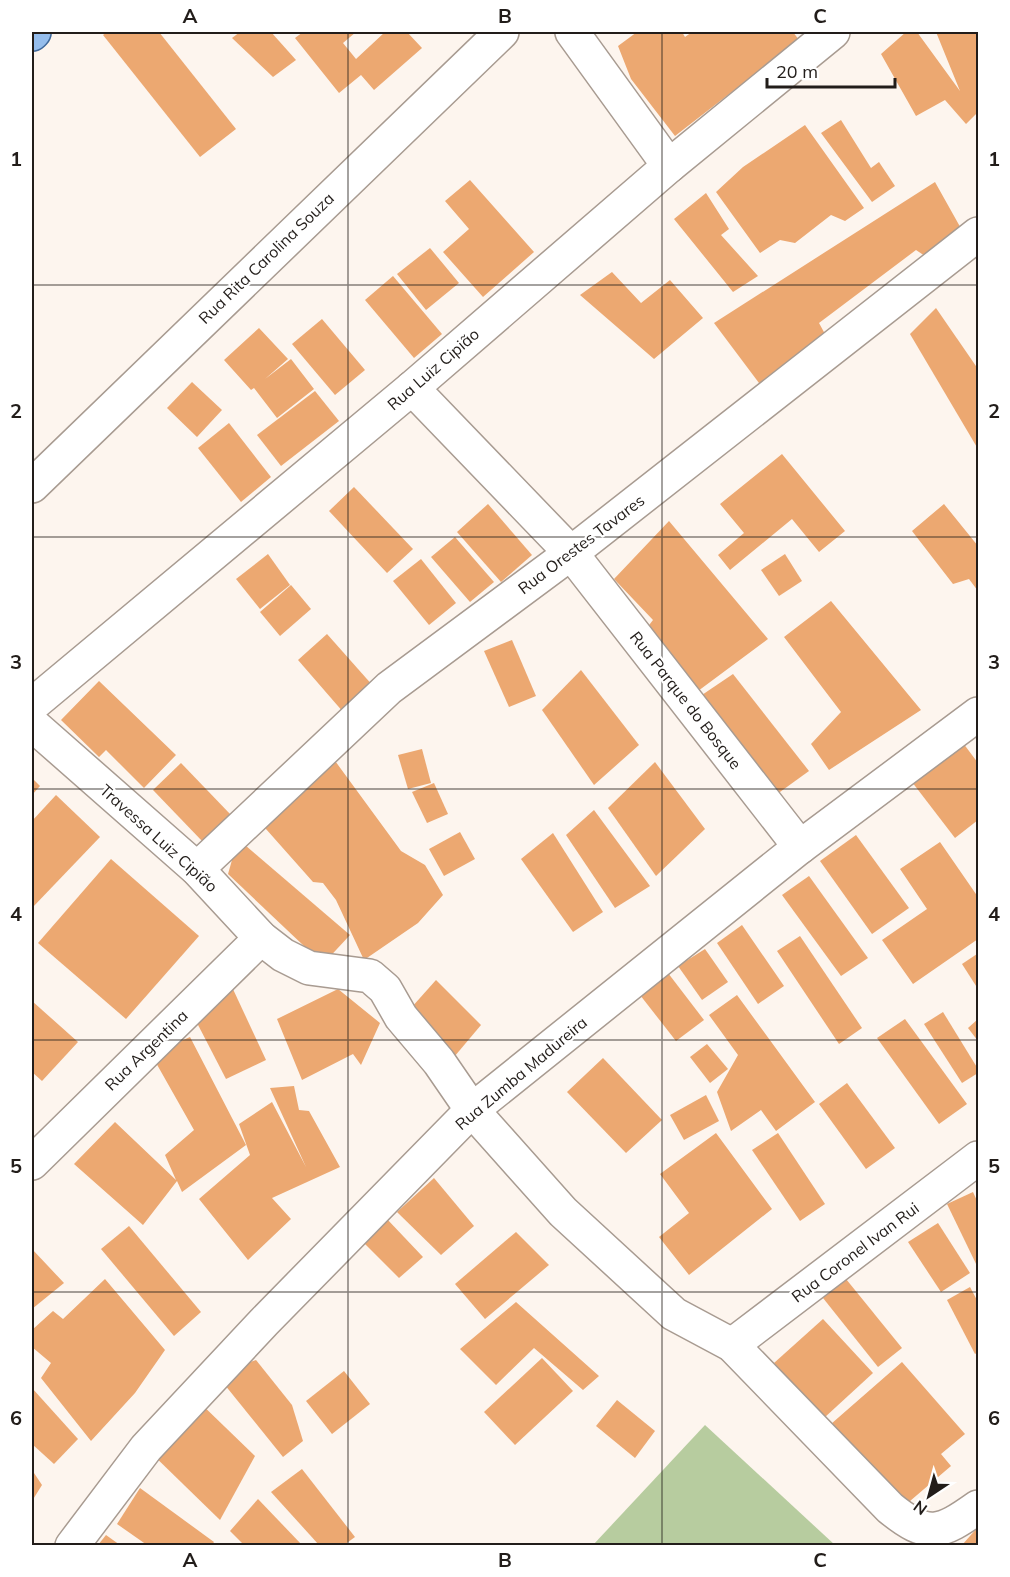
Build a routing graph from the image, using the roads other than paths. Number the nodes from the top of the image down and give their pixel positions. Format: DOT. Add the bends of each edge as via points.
graph roads {
  1 [pos="502,32"];
  2 [pos="572,32"];
  3 [pos="833,32"];
  4 [pos="669,165"];
  5 [pos="978,234"];
  6 [pos="412,387"];
  7 [pos="32,486"];
  8 [pos="571,553"];
  9 [pos="32,705"];
  10 [pos="978,714"];
  11 [pos="32,724"];
  12 [pos="801,847"];
  13 [pos="197,869"];
  14 [pos="272,946"];
  15 [pos="472,1110"];
  16 [pos="978,1158"];
  17 [pos="32,1163"];
  18 [pos="732,1345"];
  19 [pos="978,1507"];
  20 [pos="72,1545"];
  1 -- 7 [label="street, Rua Rita Carolina Souza"];
  2 -- 4 [label="street"];
  3 -- 4 [label="street, Rua Luiz Cipião"];
  4 -- 6 [label="street, Rua Luiz Cipião"];
  5 -- 8 [label="street, Rua Orestes Tavares"];
  6 -- 8 [label="street, Rua Parque do Bosque"];
  6 -- 9 [label="street, Rua Luiz Cipião"];
  8 -- 12 [label="street, Rua Parque do Bosque"];
  8 -- 13 [label="street, Rua Orestes Tavares" via="389,688"];
  10 -- 12 [label="street, Rua Zumba Madureira"];
  11 -- 13 [label="street, Travessa Luiz Cipião"];
  12 -- 15 [label="street, Rua Zumba Madureira"];
  13 -- 14 [label="street, Travessa Luiz Cipião"];
  14 -- 15 [label="street" via="309,968 369,976 385,989 401,1017"];
  14 -- 17 [label="street, Rua Argentina"];
  15 -- 18 [label="street" via="563,1212 674,1314"];
  15 -- 20 [label="street, Rua Zumba Madureira" via="146,1448"];
  16 -- 18 [label="street, Rua Coronel Ivan Rui"];
  18 -- 19 [label="street" via="912,1526 925,1530 942,1528"];
}
